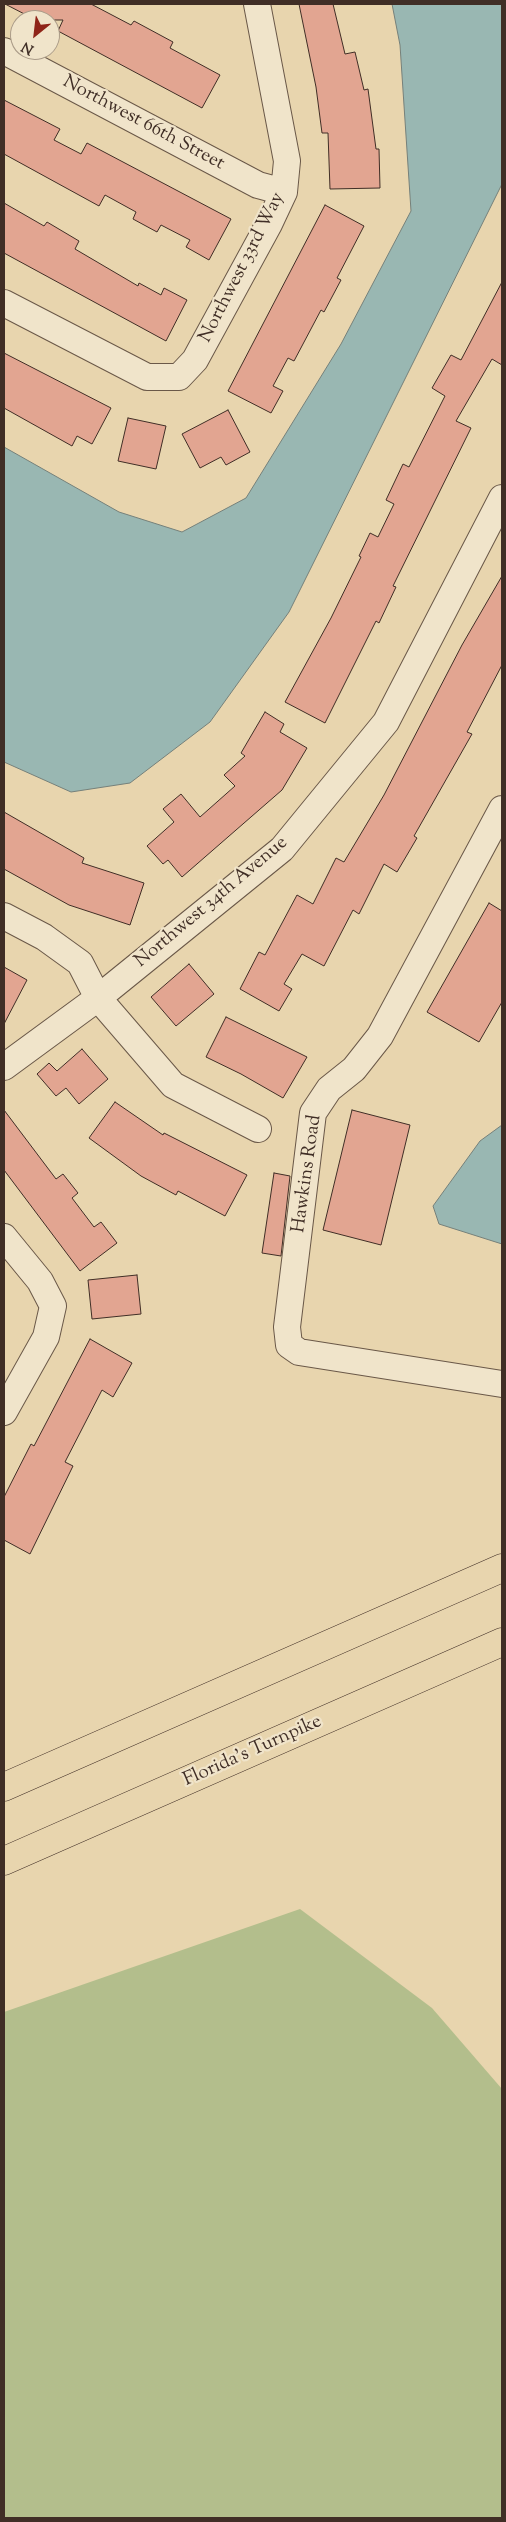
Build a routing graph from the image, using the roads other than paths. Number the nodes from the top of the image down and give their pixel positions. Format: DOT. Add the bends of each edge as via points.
graph roads {
  1 [pos="256,4"];
  2 [pos="4,51"];
  3 [pos="284,192"];
  4 [pos="4,303"];
  5 [pos="502,498"];
  6 [pos="502,809"];
  7 [pos="4,916"];
  8 [pos="98,998"];
  9 [pos="4,1067"];
  10 [pos="258,1129"];
  11 [pos="4,1237"];
  12 [pos="502,1384"];
  13 [pos="4,1412"];
  14 [pos="502,1568"];
  15 [pos="502,1642"];
  16 [pos="4,1786"];
  17 [pos="4,1861"];
  1 -- 3 [label="street, Northwest 33rd Way" via="288,161"];
  2 -- 3 [label="street, Northwest 66th Street" via="258,185"];
  3 -- 4 [label="street, Northwest 33rd Way" via="270,224 195,360 179,376 147,377"];
  5 -- 8 [label="street, Northwest 34th Avenue" via="386,722 282,849"];
  6 -- 12 [label="street, Hawkins Road" via="380,1036 354,1069 329,1089 313,1113 287,1327 289,1345 299,1352"];
  7 -- 8 [label="street" via="44,937 80,963"];
  8 -- 9 [label="street, Northwest 34th Avenue"];
  8 -- 10 [label="street" via="173,1085"];
  11 -- 13 [label="street" via="40,1281 52,1306 46,1337"];
  14 -- 16 [label="highway"];
  15 -- 17 [label="highway, Florida's Turnpike"];
}
